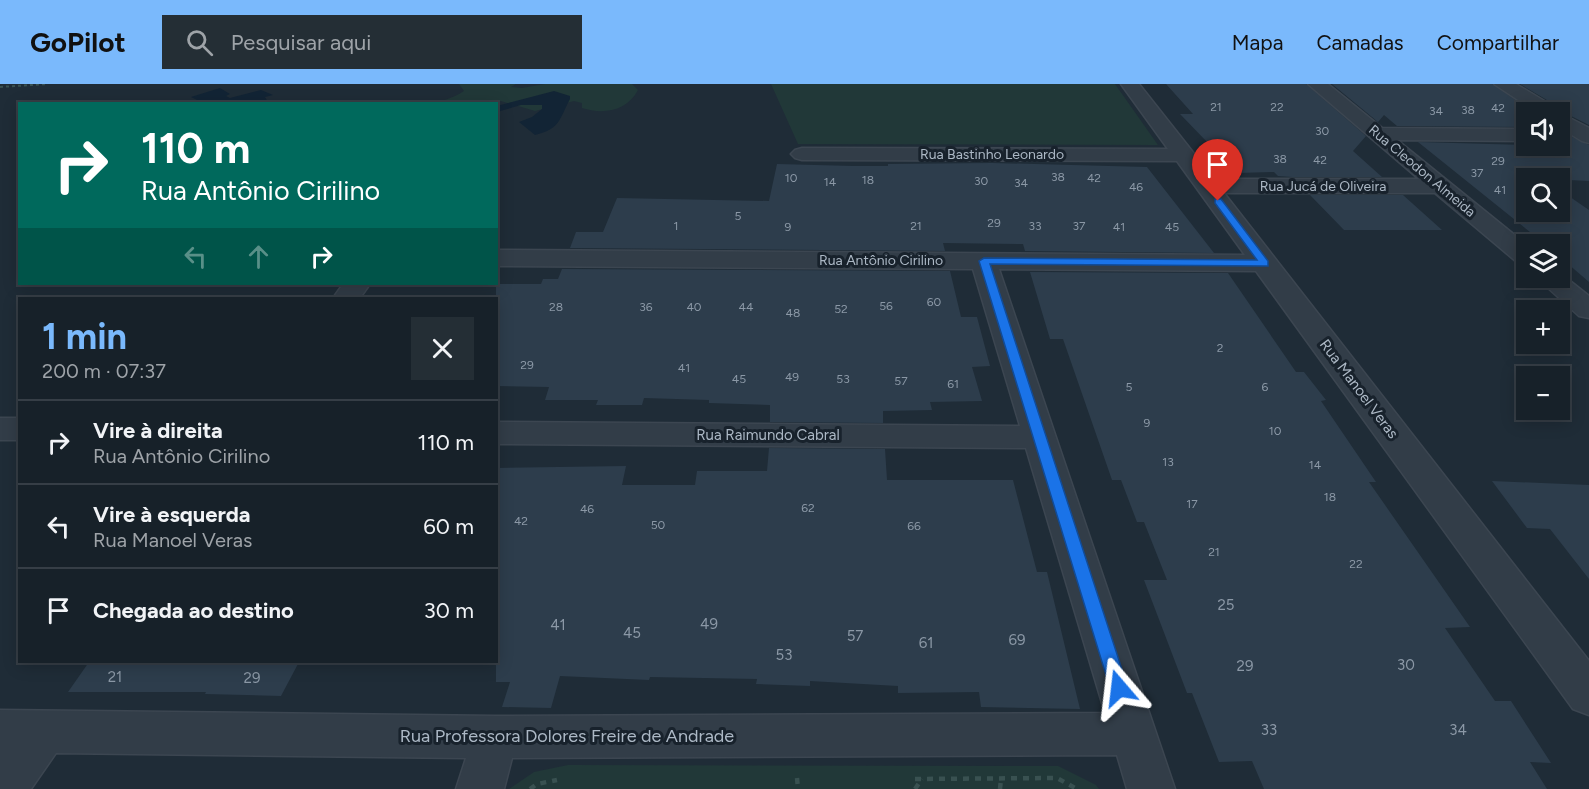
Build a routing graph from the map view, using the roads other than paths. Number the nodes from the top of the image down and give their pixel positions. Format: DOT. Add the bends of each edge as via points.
graph roads {
  1 [pos="1130,84"];
  2 [pos="1317,84"];
  3 [pos="1503,84"];
  4 [pos="1533,102"];
  5 [pos="1570,125"];
  6 [pos="1377,134"];
  7 [pos="1516,135"];
  8 [pos="1570,135"];
  9 [pos="1587,136"];
  10 [pos="802,154"];
  11 [pos="1183,155"];
  12 [pos="1206,186"];
  13 [pos="1440,186"];
  14 [pos="1516,249"];
  15 [pos="498,258"];
  16 [pos="984,261"];
  17 [pos="1264,263"];
  18 [pos="356,285"];
  19 [pos="1562,288"];
  20 [pos="347,297"];
  21 [pos="1589,310"];
  22 [pos="0,429"];
  23 [pos="18,429"];
  24 [pos="498,433"];
  25 [pos="1040,437"];
  26 [pos="1589,695"];
  27 [pos="0,731"];
  28 [pos="44,732"];
  29 [pos="1134,734"];
  30 [pos="495,737"];
  31 [pos="3,789"];
  32 [pos="480,789"];
  33 [pos="1151,789"];
  1 -- 11 [label="street, Rua Manoel Veras"];
  2 -- 6 [label="street, Rua Cleodon Almeida"];
  3 -- 4 [label="street"];
  5 -- 9 [label="street"];
  6 -- 7 [label="street"];
  6 -- 13 [label="street, Rua Cleodon Almeida"];
  8 -- 9 [label="street"];
  10 -- 11 [label="street, Rua Bastinho Leonardo"];
  11 -- 12 [label="street, Rua Manoel Veras"];
  12 -- 13 [label="street, Rua Jucá de Oliveira"];
  12 -- 17 [label="street, Rua Manoel Veras"];
  13 -- 14 [label="street, Rua Cleodon Almeida"];
  15 -- 16 [label="street, Rua Antônio Cirilino"];
  16 -- 17 [label="street, Rua Antônio Cirilino"];
  16 -- 25 [label="street"];
  17 -- 26 [label="street, Rua Manoel Veras"];
  18 -- 20 [label="street"];
  19 -- 21 [label="street"];
  22 -- 23 [label="street"];
  24 -- 25 [label="street, Rua Raimundo Cabral"];
  25 -- 29 [label="street"];
  27 -- 28 [label="street, Rua Professora Dolores Freire de Andrade"];
  28 -- 30 [label="street, Rua Professora Dolores Freire de Andrade"];
  28 -- 31 [label="street"];
  29 -- 30 [label="street, Rua Professora Dolores Freire de Andrade"];
  29 -- 33 [label="street"];
  30 -- 32 [label="street"];
}
